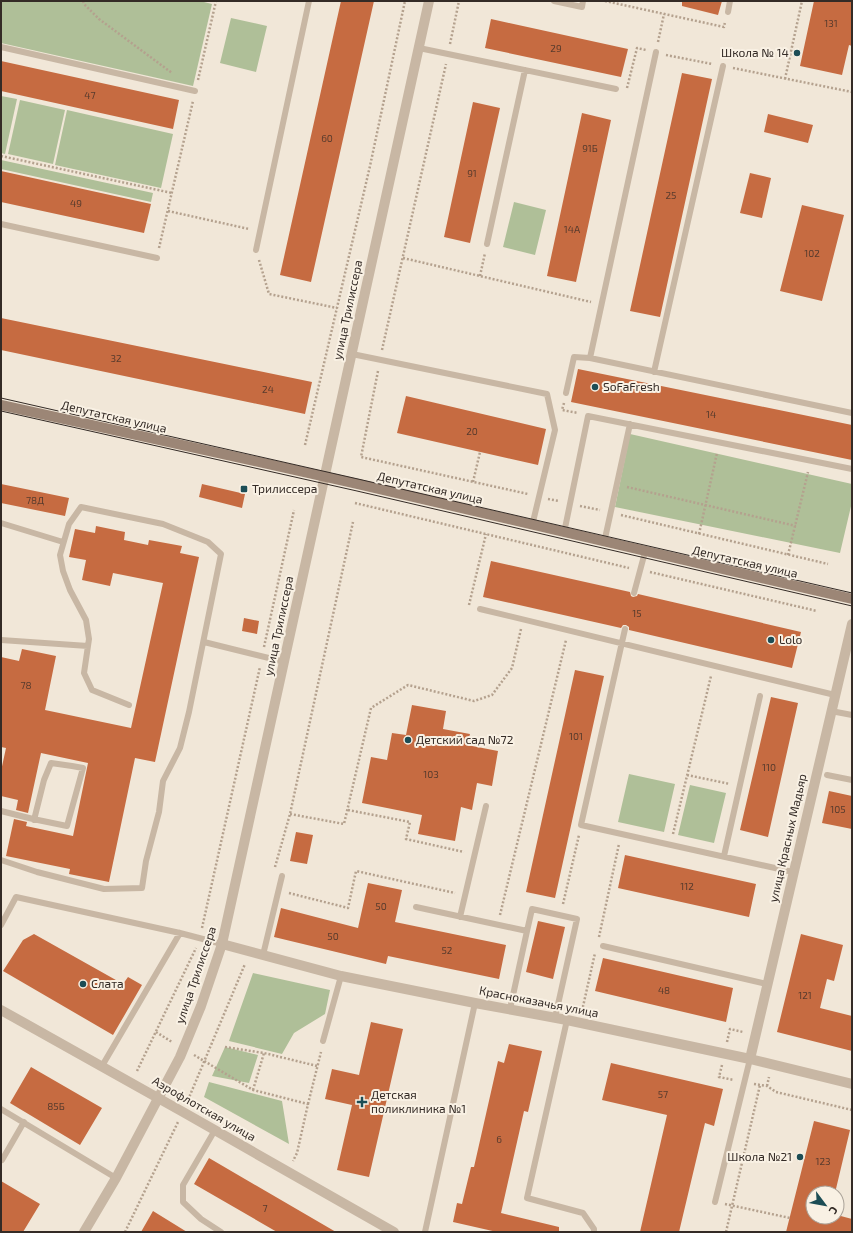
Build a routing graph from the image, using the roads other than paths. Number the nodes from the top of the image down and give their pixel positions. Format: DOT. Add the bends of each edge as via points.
graph roads {
  1 [pos="308,1"];
  2 [pos="429,1"];
  3 [pos="554,1"];
  4 [pos="583,1"];
  5 [pos="730,1"];
  6 [pos="728,12"];
  7 [pos="1,47"];
  8 [pos="419,48"];
  9 [pos="656,52"];
  10 [pos="723,66"];
  11 [pos="525,70"];
  12 [pos="616,89"];
  13 [pos="195,91"];
  14 [pos="1,224"];
  15 [pos="487,244"];
  16 [pos="256,250"];
  17 [pos="157,258"];
  18 [pos="352,354"];
  19 [pos="590,358"];
  20 [pos="654,372"];
  21 [pos="566,393"];
  22 [pos="1,405"];
  23 [pos="852,413"];
  24 [pos="630,424"];
  25 [pos="852,468"];
  26 [pos="324,478"];
  27 [pos="1,523"];
  28 [pos="532,526"];
  29 [pos="564,533"];
  30 [pos="63,542"];
  31 [pos="604,543"];
  32 [pos="644,552"];
  33 [pos="634,593"];
  34 [pos="852,599"];
  35 [pos="480,609"];
  36 [pos="852,624"];
  37 [pos="625,629"];
  38 [pos="1,640"];
  39 [pos="204,642"];
  40 [pos="622,643"];
  41 [pos="88,646"];
  42 [pos="284,662"];
  43 [pos="835,695"];
  44 [pos="760,696"];
  45 [pos="129,705"];
  46 [pos="832,711"];
  47 [pos="852,715"];
  48 [pos="827,775"];
  49 [pos="852,780"];
  50 [pos="486,806"];
  51 [pos="1,811"];
  52 [pos="34,820"];
  53 [pos="724,856"];
  54 [pos="1,860"];
  55 [pos="793,872"];
  56 [pos="282,876"];
  57 [pos="416,907"];
  58 [pos="460,917"];
  59 [pos="1,925"];
  60 [pos="527,931"];
  61 [pos="180,933"];
  62 [pos="222,944"];
  63 [pos="600,945"];
  64 [pos="263,955"];
  65 [pos="341,976"];
  66 [pos="767,984"];
  67 [pos="475,1003"];
  68 [pos="1,1010"];
  69 [pos="510,1010"];
  70 [pos="556,1013"];
  71 [pos="567,1020"];
  72 [pos="323,1041"];
  73 [pos="750,1059"];
  74 [pos="102,1066"];
  75 [pos="852,1084"];
  76 [pos="159,1098"];
  77 [pos="1,1109"];
  78 [pos="24,1122"];
  79 [pos="215,1130"];
  80 [pos="2,1158"];
  81 [pos="116,1178"];
  82 [pos="714,1202"];
  83 [pos="84,1232"];
  84 [pos="221,1232"];
  85 [pos="394,1232"];
  86 [pos="425,1232"];
  87 [pos="594,1232"];
  1 -- 16 [label="lane"];
  2 -- 8 [label="street, улица Трилиссера"];
  3 -- 4 [label="lane" via="582,7"];
  5 -- 6 [label="lane"];
  7 -- 13 [label="lane"];
  8 -- 11 [label="lane"];
  8 -- 18 [label="street, улица Трилиссера"];
  9 -- 19 [label="lane"];
  10 -- 20 [label="lane"];
  11 -- 12 [label="lane"];
  11 -- 15 [label="lane"];
  14 -- 17 [label="lane"];
  18 -- 26 [label="street, улица Трилиссера"];
  18 -- 28 [label="lane" via="547,394 555,430"];
  19 -- 20 [label="lane"];
  19 -- 21 [label="lane" via="574,357"];
  20 -- 23 [label="lane"];
  22 -- 26 [label="main road, Депутатская улица"];
  24 -- 25 [label="lane"];
  24 -- 29 [label="lane" via="588,416"];
  24 -- 31 [label="lane"];
  26 -- 28 [label="main road, Депутатская улица"];
  26 -- 42 [label="street, улица Трилиссера"];
  27 -- 30 [label="lane"];
  28 -- 29 [label="main road, Депутатская улица"];
  29 -- 31 [label="main road, Депутатская улица"];
  30 -- 39 [label="lane" via="69,524 81,507 163,524 208,542 221,554"];
  30 -- 41 [label="lane" via="60,555 63,571 86,620"];
  31 -- 32 [label="main road, Депутатская улица"];
  32 -- 33 [label="lane"];
  32 -- 34 [label="main road, Депутатская улица"];
  35 -- 40 [label="lane"];
  36 -- 43 [label="street, улица Красных Мадьяр"];
  37 -- 40 [label="lane"];
  38 -- 41 [label="lane"];
  39 -- 42 [label="lane"];
  39 -- 54 [label="lane" via="180,748 163,781 159,812 142,888 104,889"];
  40 -- 43 [label="lane"];
  40 -- 53 [label="lane" via="581,825"];
  41 -- 45 [label="lane" via="84,673 92,690"];
  42 -- 62 [label="street, улица Трилиссера"];
  43 -- 46 [label="street, улица Красных Мадьяр"];
  44 -- 53 [label="lane"];
  46 -- 47 [label="lane"];
  46 -- 55 [label="street, улица Красных Мадьяр"];
  48 -- 49 [label="lane"];
  50 -- 58 [label="lane"];
  51 -- 52 [label="lane"];
  52 -- 52 [label="lane" via="51,763 83,768 68,826"];
  53 -- 55 [label="lane"];
  55 -- 66 [label="street, улица Красных Мадьяр"];
  56 -- 64 [label="lane"];
  57 -- 58 [label="lane"];
  58 -- 60 [label="lane"];
  59 -- 61 [label="lane" via="16,897"];
  60 -- 69 [label="lane"];
  60 -- 70 [label="lane" via="532,909 577,919"];
  61 -- 62 [label="lane"];
  61 -- 74 [label="lane"];
  62 -- 64 [label="street, Красноказачья улица"];
  62 -- 76 [label="street, улица Трилиссера" via="201,1006"];
  63 -- 66 [label="lane"];
  64 -- 65 [label="street, Красноказачья улица"];
  65 -- 67 [label="street, Красноказачья улица"];
  65 -- 72 [label="lane"];
  66 -- 73 [label="street, улица Красных Мадьяр"];
  67 -- 69 [label="street, Красноказачья улица"];
  67 -- 86 [label="lane"];
  68 -- 74 [label="street, Аэрофлотская улица"];
  69 -- 70 [label="street, Красноказачья улица"];
  70 -- 71 [label="street, Красноказачья улица"];
  71 -- 73 [label="street, Красноказачья улица"];
  71 -- 87 [label="lane" via="527,1198 583,1212"];
  73 -- 75 [label="street, Красноказачья улица"];
  73 -- 82 [label="lane"];
  74 -- 76 [label="street, Аэрофлотская улица"];
  76 -- 79 [label="street, Аэрофлотская улица"];
  76 -- 81 [label="street, улица Трилиссера"];
  77 -- 78 [label="lane"];
  78 -- 80 [label="lane"];
  78 -- 81 [label="lane"];
  79 -- 84 [label="lane" via="183,1185 183,1202 201,1219"];
  79 -- 85 [label="street, Аэрофлотская улица"];
  81 -- 83 [label="street, улица Трилиссера"];
}
